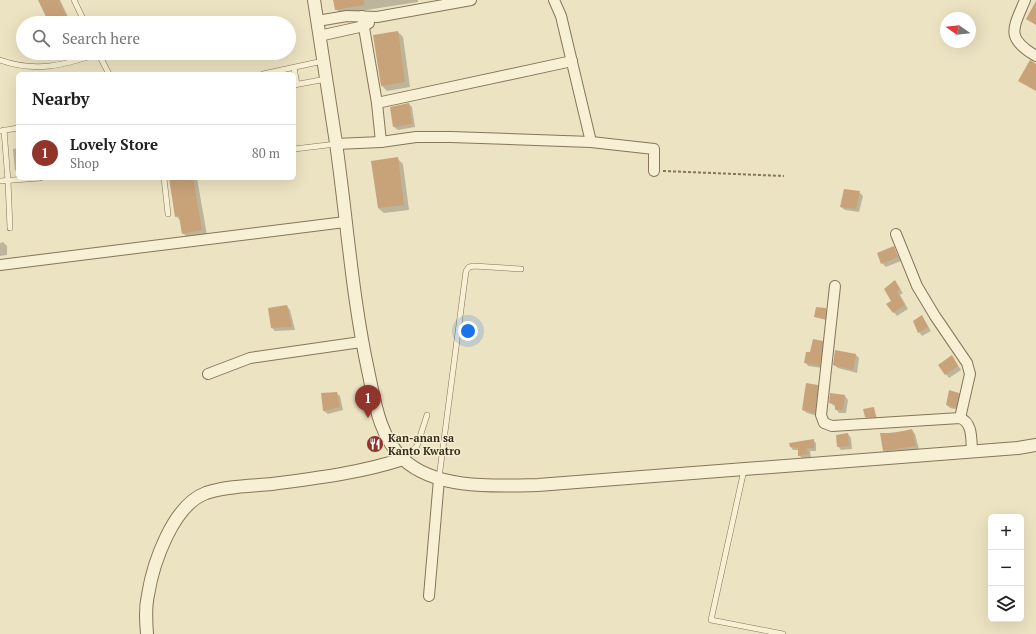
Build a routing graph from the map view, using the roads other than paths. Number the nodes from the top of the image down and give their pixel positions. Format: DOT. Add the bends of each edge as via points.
graph roads {
  1 [pos="74,0"];
  2 [pos="314,0"];
  3 [pos="471,0"];
  4 [pos="554,0"];
  5 [pos="1025,0"];
  6 [pos="82,16"];
  7 [pos="362,16"];
  8 [pos="377,17"];
  9 [pos="317,21"];
  10 [pos="364,26"];
  11 [pos="319,36"];
  12 [pos="1036,56"];
  13 [pos="0,60"];
  14 [pos="77,60"];
  15 [pos="102,60"];
  16 [pos="323,61"];
  17 [pos="572,61"];
  18 [pos="294,68"];
  19 [pos="108,72"];
  20 [pos="273,72"];
  21 [pos="294,72"];
  22 [pos="326,79"];
  23 [pos="296,85"];
  24 [pos="377,103"];
  25 [pos="16,128"];
  26 [pos="2,130"];
  27 [pos="381,142"];
  28 [pos="591,142"];
  29 [pos="336,144"];
  30 [pos="296,149"];
  31 [pos="654,171"];
  32 [pos="8,180"];
  33 [pos="16,180"];
  34 [pos="164,180"];
  35 [pos="0,181"];
  36 [pos="168,214"];
  37 [pos="345,222"];
  38 [pos="10,228"];
  39 [pos="896,234"];
  40 [pos="0,265"];
  41 [pos="521,269"];
  42 [pos="835,286"];
  43 [pos="361,342"];
  44 [pos="208,374"];
  45 [pos="427,415"];
  46 [pos="960,418"];
  47 [pos="1036,445"];
  48 [pos="972,450"];
  49 [pos="404,459"];
  50 [pos="744,469"];
  51 [pos="439,479"];
  52 [pos="429,596"];
  53 [pos="147,634"];
  54 [pos="783,634"];
  1 -- 6 [label="lane"];
  2 -- 9 [label="street"];
  3 -- 8 [label="street"];
  4 -- 17 [label="street" via="561,16"];
  5 -- 12 [label="street" via="1015,27 1015,38 1023,48"];
  7 -- 8 [label="street"];
  7 -- 9 [label="street"];
  7 -- 10 [label="street"];
  8 -- 10 [label="street"];
  9 -- 11 [label="street"];
  10 -- 11 [label="street"];
  10 -- 24 [label="street"];
  11 -- 16 [label="street"];
  13 -- 14 [label="lane" via="28,67 48,67"];
  15 -- 19 [label="lane"];
  16 -- 18 [label="lane"];
  16 -- 22 [label="street"];
  17 -- 24 [label="street"];
  17 -- 28 [label="street"];
  18 -- 20 [label="lane"];
  18 -- 21 [label="lane"];
  22 -- 23 [label="lane"];
  22 -- 29 [label="street"];
  24 -- 27 [label="street"];
  25 -- 26 [label="lane"];
  26 -- 32 [label="lane"];
  27 -- 28 [label="street" via="416,137"];
  27 -- 29 [label="street"];
  28 -- 31 [label="street" via="654,149"];
  29 -- 30 [label="lane"];
  29 -- 37 [label="street"];
  32 -- 33 [label="lane"];
  32 -- 35 [label="lane"];
  32 -- 38 [label="lane"];
  34 -- 36 [label="lane"];
  37 -- 40 [label="street"];
  37 -- 43 [label="street"];
  39 -- 46 [label="street" via="917,286 968,363 970,374"];
  41 -- 51 [label="lane" via="474,266 466,271"];
  42 -- 46 [label="street" via="821,415 824,423 832,426"];
  43 -- 44 [label="street" via="250,358"];
  43 -- 49 [label="street" via="383,428 391,446"];
  45 -- 49 [label="lane" via="418,446"];
  46 -- 48 [label="street" via="970,426"];
  47 -- 48 [label="street"];
  48 -- 50 [label="street"];
  49 -- 51 [label="street"];
  49 -- 53 [label="street" via="341,475 206,493 192,501 181,511 155,566 145,615"];
  50 -- 51 [label="street" via="538,485 489,485"];
  50 -- 54 [label="lane" via="711,620"];
  51 -- 52 [label="street"];
}
